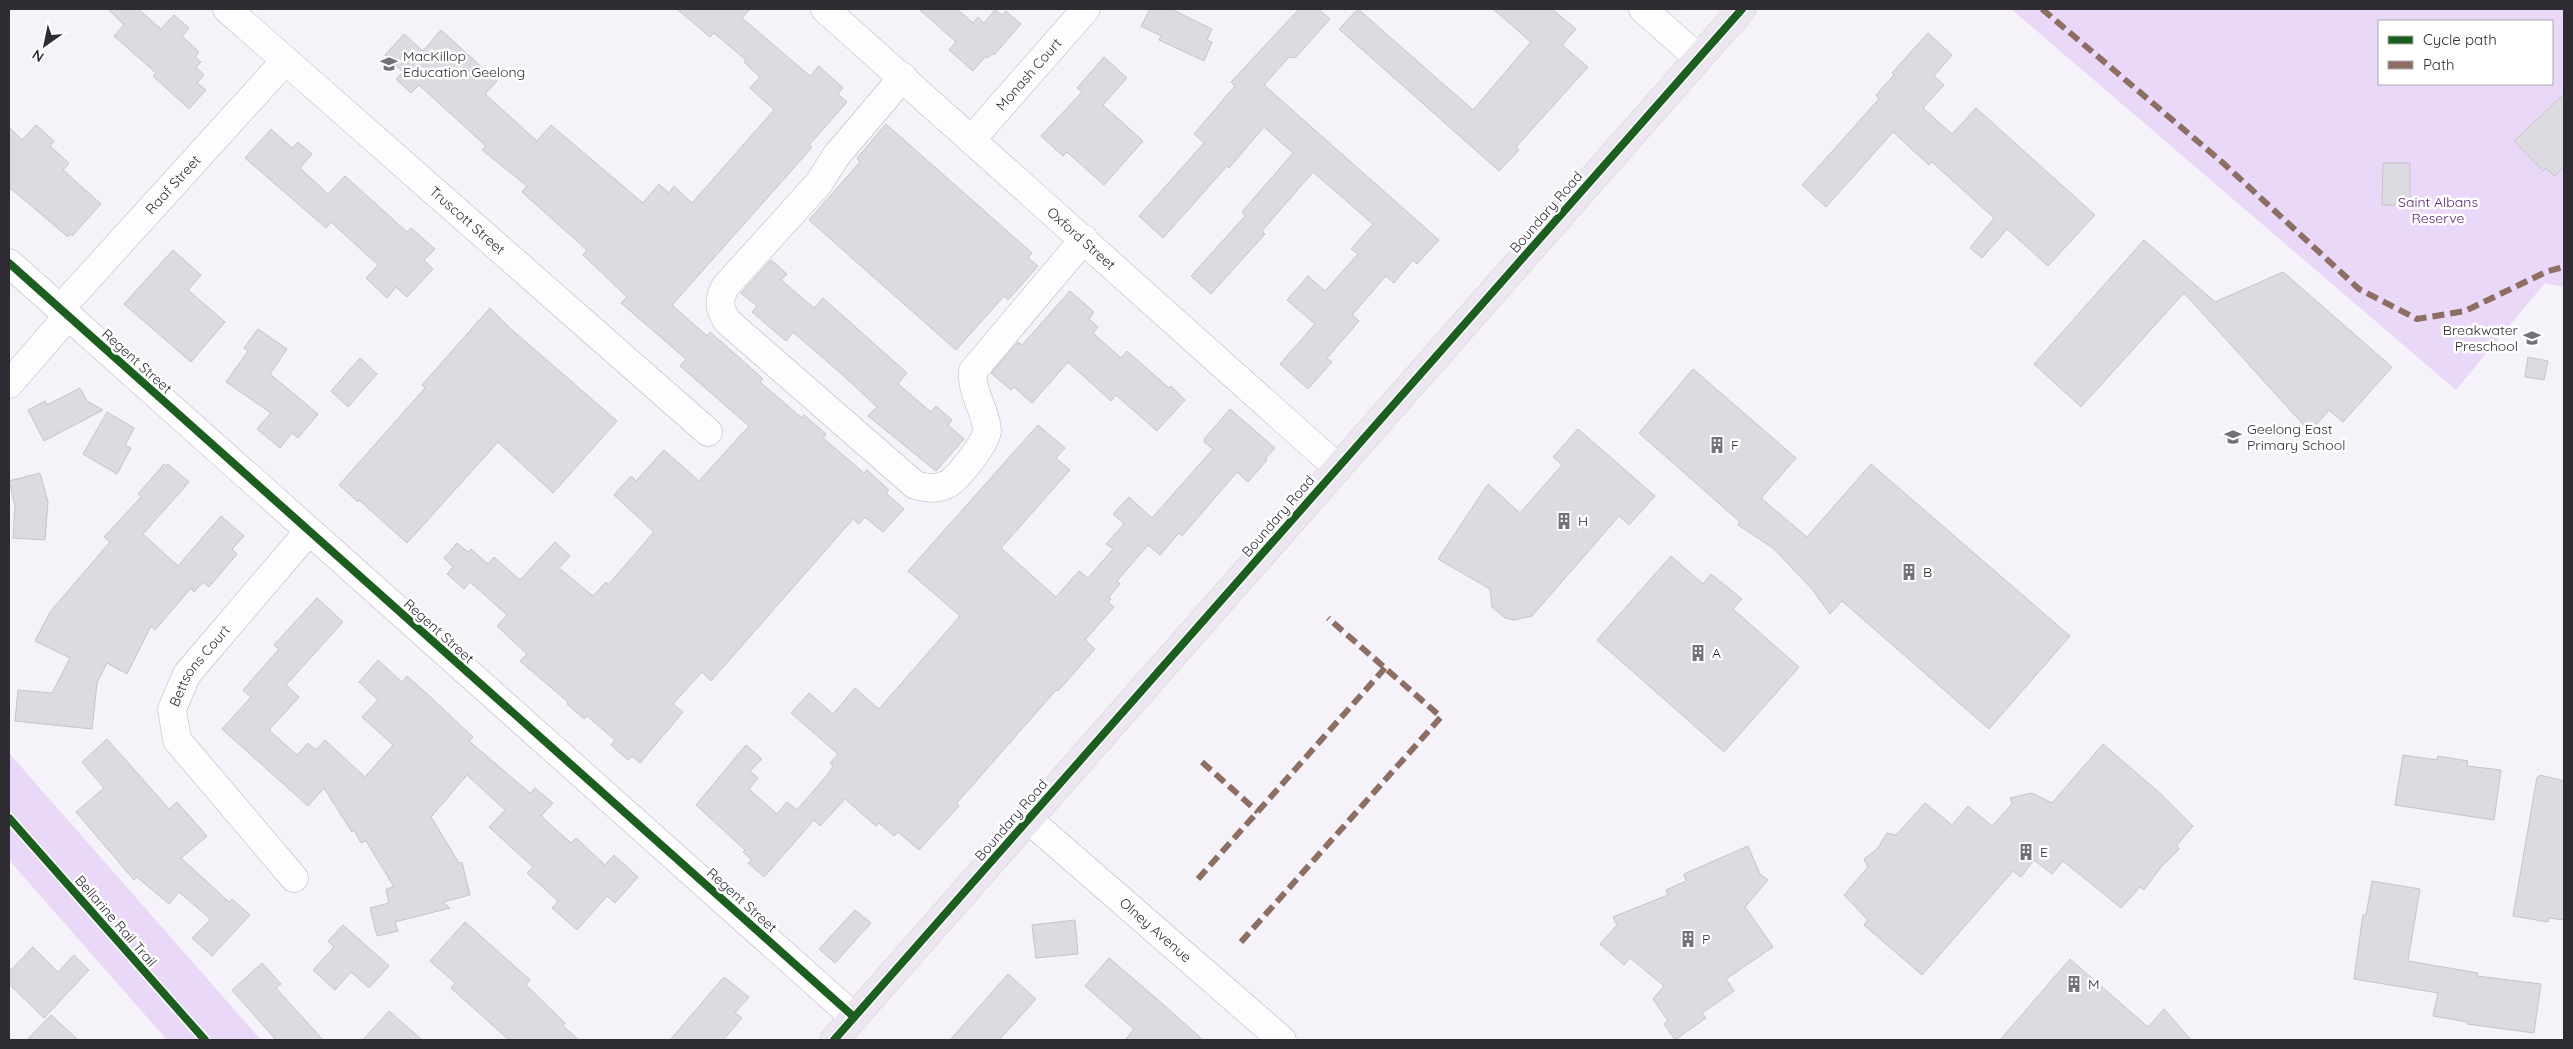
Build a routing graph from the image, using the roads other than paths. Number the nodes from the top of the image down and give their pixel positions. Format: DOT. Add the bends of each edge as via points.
graph roads {
  1 [pos="227,9"];
  2 [pos="825,9"];
  3 [pos="1086,9"];
  4 [pos="1643,9"];
  5 [pos="1742,9"];
  6 [pos="1698,58"];
  7 [pos="285,61"];
  8 [pos="903,77"];
  9 [pos="972,139"];
  10 [pos="1084,239"];
  11 [pos="9,262"];
  12 [pos="64,312"];
  13 [pos="9,384"];
  14 [pos="708,432"];
  15 [pos="1338,468"];
  16 [pos="309,532"];
  17 [pos="1028,819"];
  18 [pos="294,878"];
  19 [pos="854,1017"];
  20 [pos="834,1040"];
  21 [pos="1282,1040"];
  1 -- 7 [label="street, Truscott Street"];
  2 -- 8 [label="street, Oxford Street"];
  3 -- 9 [label="street, Monash Court"];
  4 -- 6 [label="street"];
  5 -- 6 [label="main road, Boundary Road"];
  6 -- 15 [label="main road, Boundary Road"];
  7 -- 12 [label="street, Raaf Street"];
  7 -- 14 [label="street, Truscott Street"];
  8 -- 9 [label="street, Oxford Street"];
  8 -- 10 [label="street" via="836,156 819,183 725,287 720,297 720,309 727,320 914,485 931,489 950,483 985,442 987,430 973,389 973,372"];
  9 -- 10 [label="street, Oxford Street"];
  10 -- 15 [label="street, Oxford Street"];
  11 -- 12 [label="street, Regent Street"];
  12 -- 13 [label="street, Raaf Street"];
  12 -- 16 [label="street, Regent Street"];
  15 -- 17 [label="main road, Boundary Road"];
  16 -- 18 [label="street, Bettsons Court" via="187,674 172,709 176,740"];
  16 -- 19 [label="street, Regent Street"];
  17 -- 19 [label="main road, Boundary Road"];
  17 -- 21 [label="street, Olney Avenue"];
  19 -- 20 [label="main road, Boundary Road"];
}
